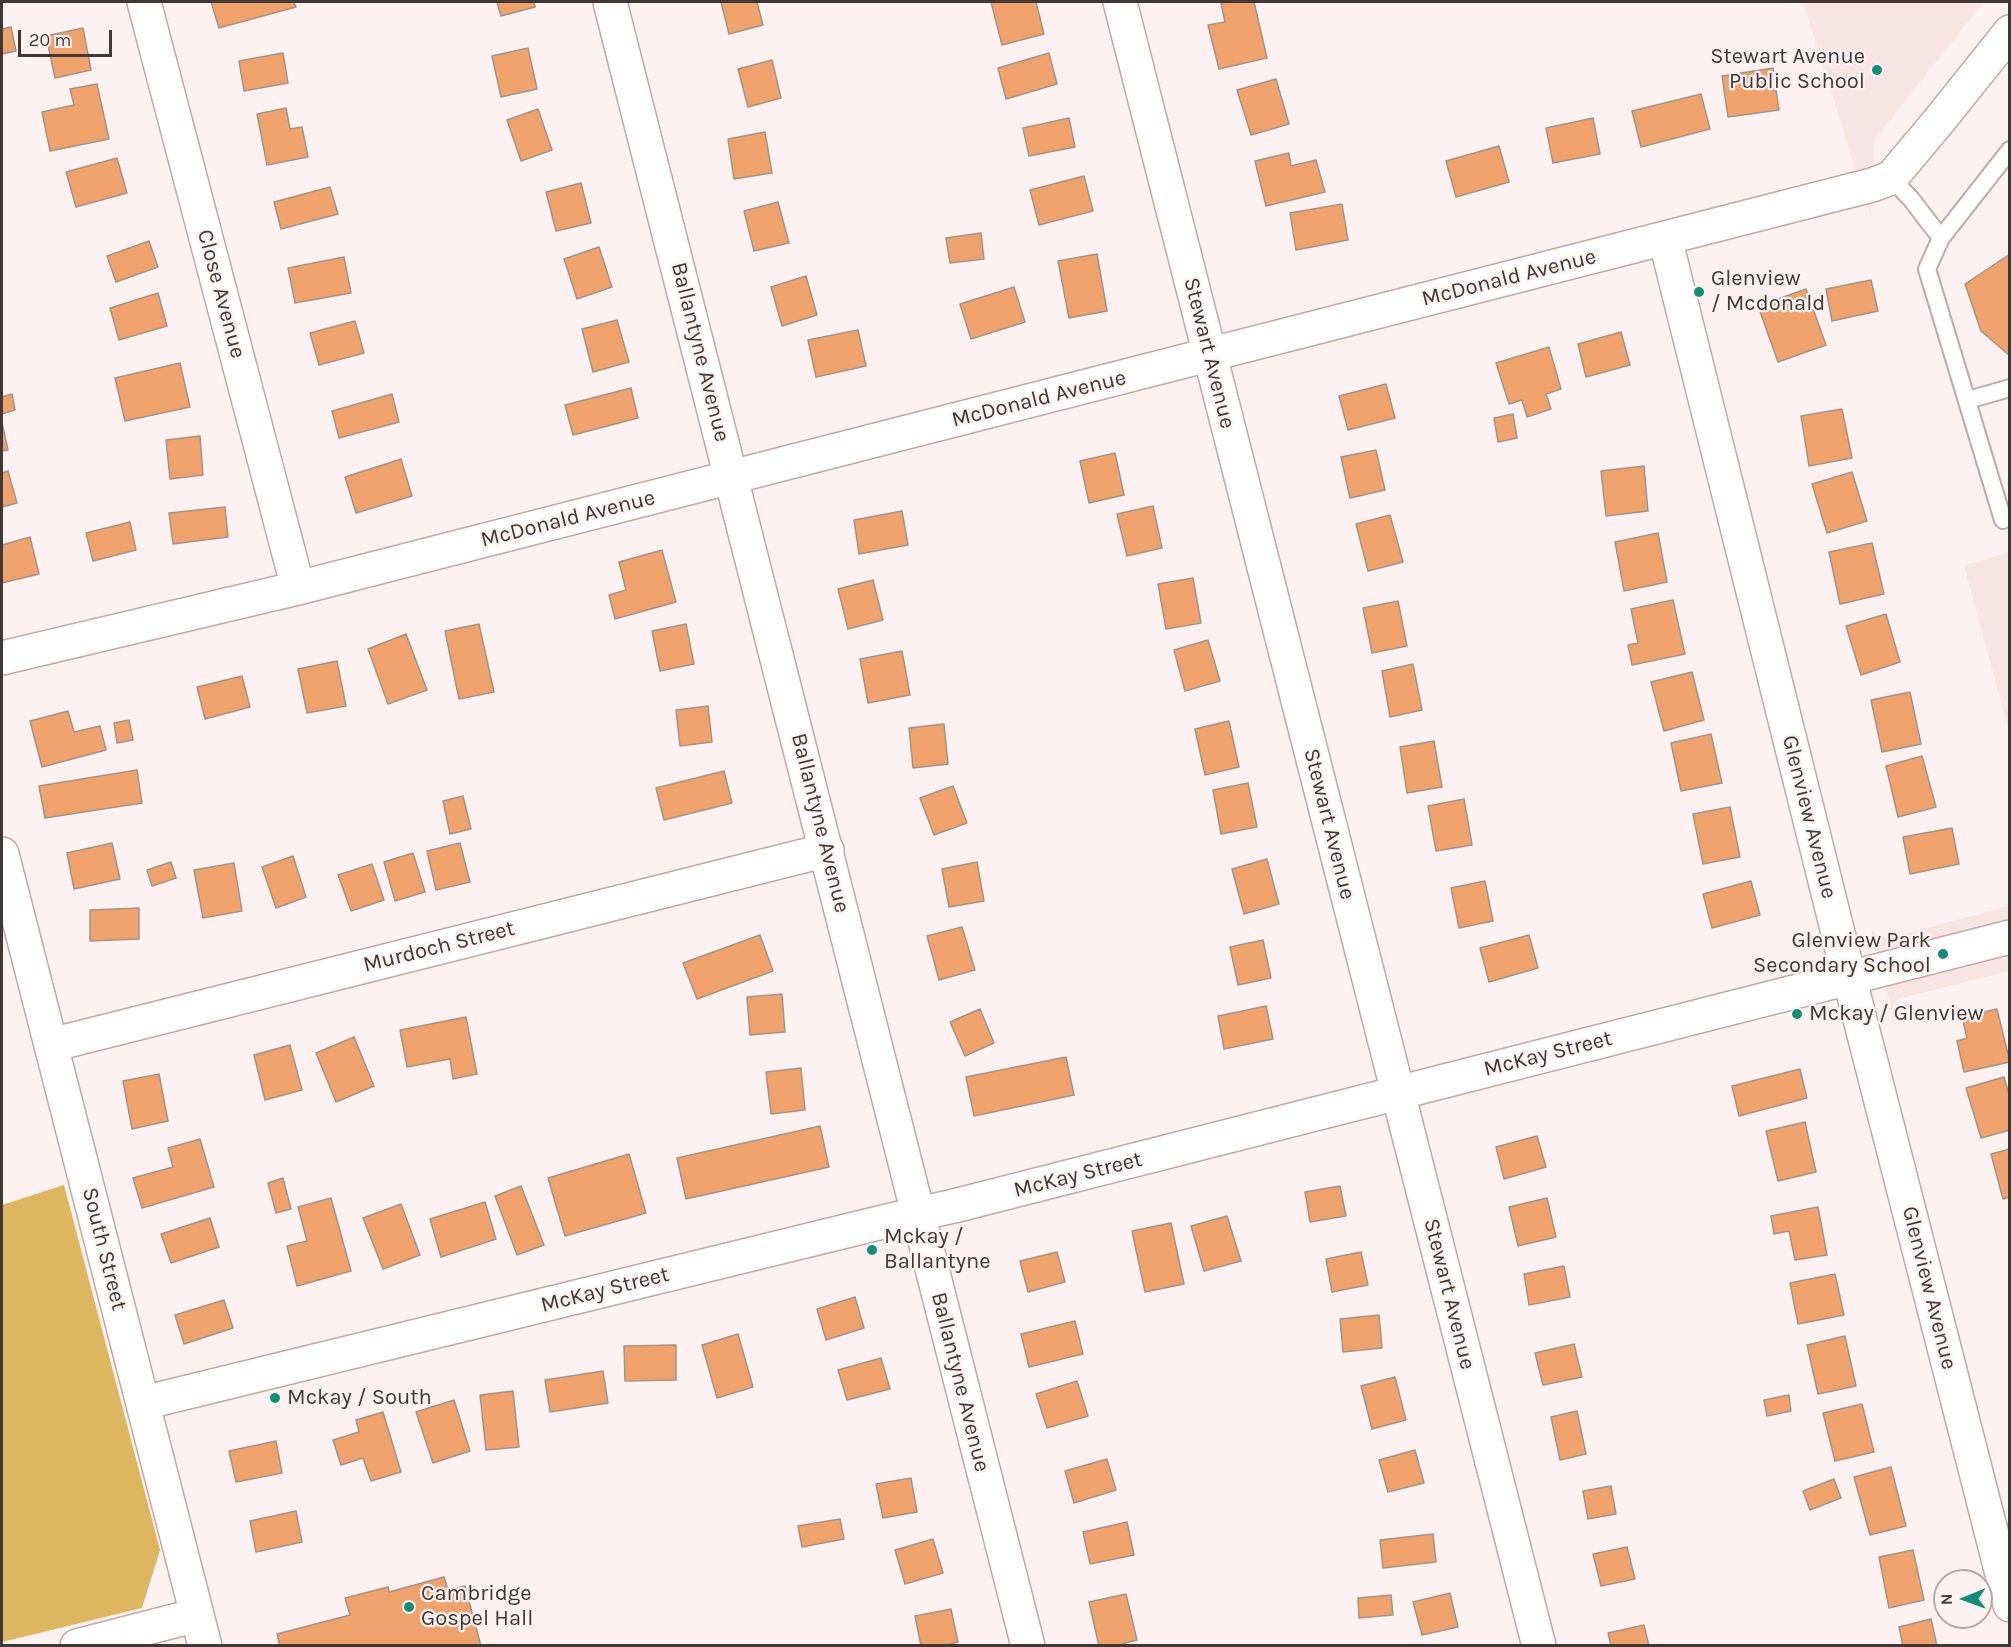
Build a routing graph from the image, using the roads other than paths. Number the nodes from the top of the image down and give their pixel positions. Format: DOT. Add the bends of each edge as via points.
graph roads {
  1 [pos="144,2"];
  2 [pos="610,2"];
  3 [pos="1120,2"];
  4 [pos="2010,32"];
  5 [pos="2010,150"];
  6 [pos="1891,178"];
  7 [pos="1665,238"];
  8 [pos="1941,238"];
  9 [pos="1210,356"];
  10 [pos="2010,388"];
  11 [pos="1968,400"];
  12 [pos="732,477"];
  13 [pos="2003,520"];
  14 [pos="298,588"];
  15 [pos="2,658"];
  16 [pos="826,850"];
  17 [pos="2,854"];
  18 [pos="2010,937"];
  19 [pos="1850,977"];
  20 [pos="51,1045"];
  21 [pos="1398,1092"];
  22 [pos="918,1214"];
  23 [pos="143,1403"];
  24 [pos="2010,1605"];
  25 [pos="201,1630"];
  26 [pos="77,1646"];
  27 [pos="1028,1646"];
  28 [pos="1539,1646"];
  1 -- 14 [label="street, Close Avenue"];
  2 -- 12 [label="street, Ballantyne Avenue"];
  3 -- 9 [label="street, Stewart Avenue"];
  4 -- 6 [label="street"];
  5 -- 8 [label="lane"];
  6 -- 7 [label="street, McDonald Avenue"];
  6 -- 8 [label="lane"];
  7 -- 9 [label="street, McDonald Avenue"];
  7 -- 19 [label="street, Glenview Avenue"];
  8 -- 11 [label="lane" via="1927,269"];
  9 -- 12 [label="street, McDonald Avenue"];
  9 -- 21 [label="street, Stewart Avenue"];
  10 -- 11 [label="lane"];
  11 -- 13 [label="lane"];
  12 -- 14 [label="street, McDonald Avenue"];
  12 -- 16 [label="street, Ballantyne Avenue"];
  14 -- 15 [label="street, McDonald Avenue"];
  16 -- 20 [label="street, Murdoch Street"];
  16 -- 22 [label="street, Ballantyne Avenue"];
  17 -- 20 [label="street, South Street"];
  18 -- 19 [label="street, McKay Street"];
  19 -- 21 [label="street, McKay Street"];
  19 -- 24 [label="street, Glenview Avenue"];
  20 -- 23 [label="street, South Street"];
  21 -- 22 [label="street, McKay Street"];
  21 -- 28 [label="street, Stewart Avenue"];
  22 -- 23 [label="street, McKay Street"];
  22 -- 27 [label="street, Ballantyne Avenue"];
  23 -- 25 [label="street, South Street"];
  25 -- 26 [label="street"];
}
